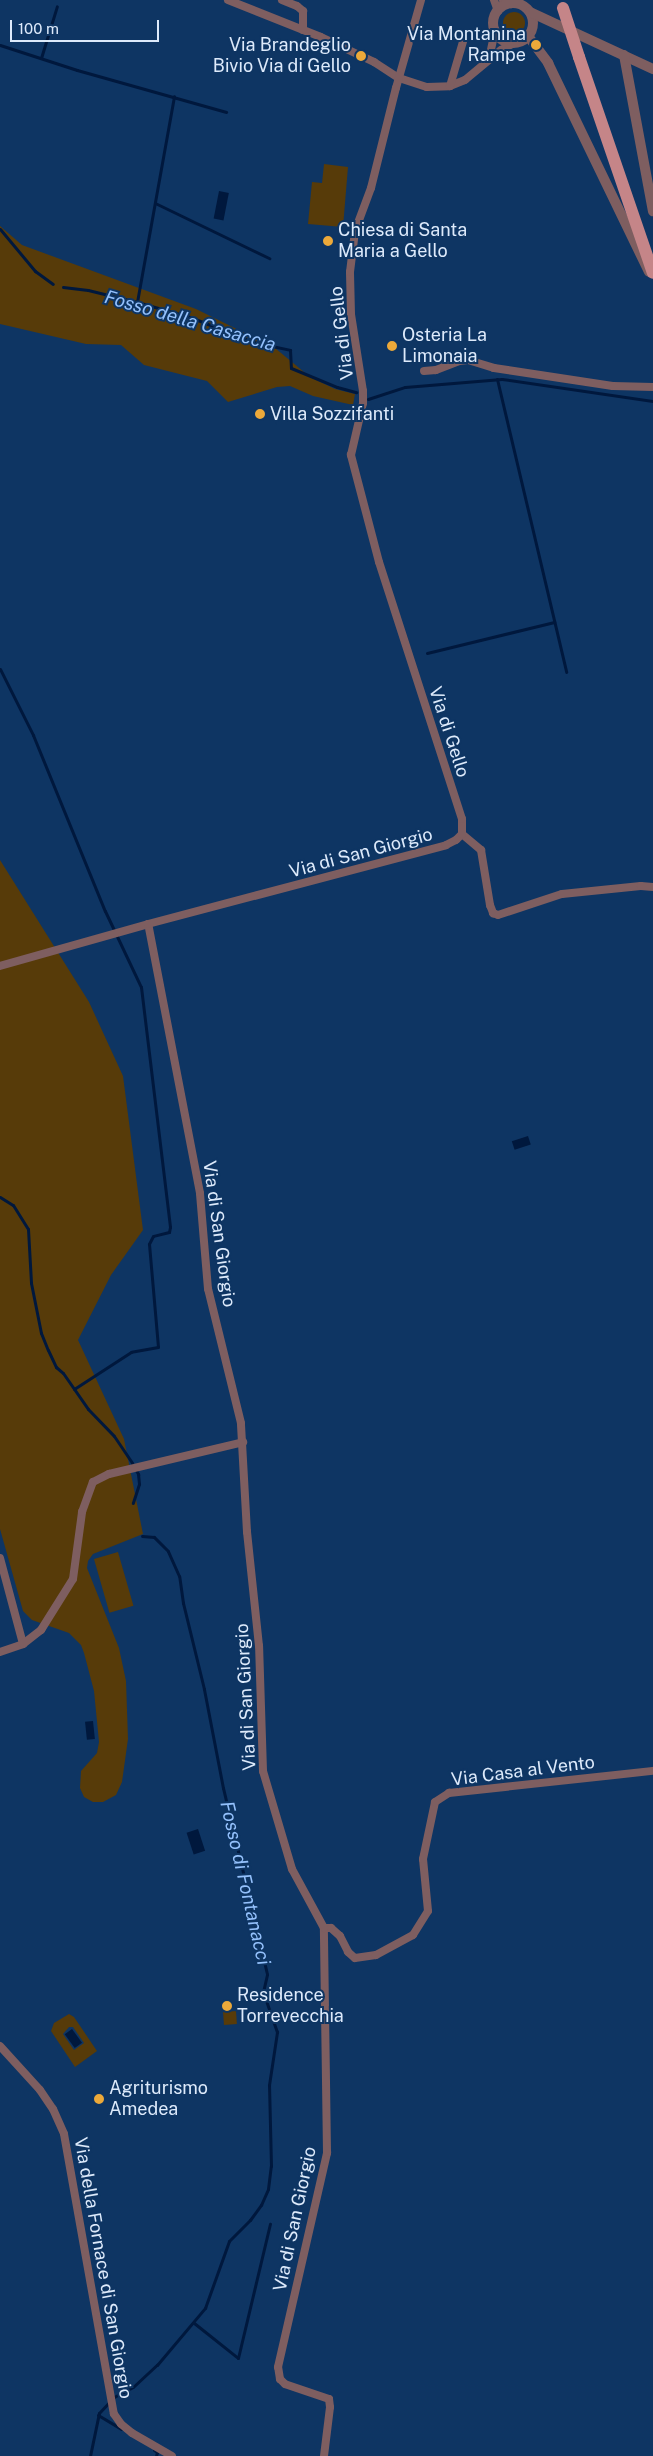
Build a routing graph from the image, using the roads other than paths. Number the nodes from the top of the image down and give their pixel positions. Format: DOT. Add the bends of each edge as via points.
graph roads {
  1 [pos="228,0"];
  2 [pos="282,0"];
  3 [pos="422,0"];
  4 [pos="494,0"];
  5 [pos="507,2"];
  6 [pos="561,4"];
  7 [pos="498,11"];
  8 [pos="530,12"];
  9 [pos="551,22"];
  10 [pos="303,30"];
  11 [pos="495,30"];
  12 [pos="530,32"];
  13 [pos="464,38"];
  14 [pos="516,42"];
  15 [pos="624,55"];
  16 [pos="489,60"];
  17 [pos="653,69"];
  18 [pos="400,78"];
  19 [pos="450,86"];
  20 [pos="653,211"];
  21 [pos="653,273"];
  22 [pos="653,277"];
  23 [pos="424,371"];
  24 [pos="653,387"];
  25 [pos="462,834"];
  26 [pos="653,887"];
  27 [pos="148,924"];
  28 [pos="0,966"];
  29 [pos="243,1442"];
  30 [pos="0,1558"];
  31 [pos="23,1644"];
  32 [pos="0,1652"];
  33 [pos="653,1771"];
  34 [pos="324,1928"];
  35 [pos="0,2046"];
  36 [pos="172,2456"];
  37 [pos="324,2456"];
  1 -- 10 [label="street"];
  2 -- 10 [label="street" via="303,11"];
  3 -- 18 [label="street, Via di Gello"];
  4 -- 7 [label="street"];
  5 -- 7 [label="street"];
  5 -- 8 [label="street"];
  6 -- 21 [label="main road, bridge"];
  7 -- 11 [label="street" via="494,20"];
  8 -- 9 [label="street"];
  8 -- 12 [label="street"];
  9 -- 12 [label="street"];
  9 -- 15 [label="street"];
  10 -- 18 [label="street" via="353,51"];
  11 -- 14 [label="street" via="502,39"];
  11 -- 16 [label="street"];
  12 -- 14 [label="street"];
  12 -- 22 [label="street" via="548,63 643,264"];
  13 -- 19 [label="street"];
  14 -- 16 [label="street"];
  15 -- 17 [label="street"];
  15 -- 20 [label="street"];
  16 -- 19 [label="street" via="470,77"];
  18 -- 19 [label="street" via="427,87"];
  18 -- 25 [label="street, Via di Gello" via="371,188 356,231 350,272 352,314 363,391 351,455 379,562 462,819"];
  23 -- 24 [label="street" via="468,360 494,368 613,386"];
  25 -- 26 [label="street" via="481,850 490,905 498,915 562,894"];
  25 -- 27 [label="street, Via di San Giorgio" via="446,845"];
  27 -- 28 [label="street, Via di San Giorgio"];
  27 -- 29 [label="street, Via di San Giorgio" via="200,1193 206,1275 240,1413"];
  29 -- 31 [label="street" via="110,1474 93,1482 82,1512 74,1579 41,1630"];
  29 -- 34 [label="street, Via di San Giorgio" via="247,1532 259,1646 263,1771 292,1869"];
  30 -- 31 [label="street"];
  31 -- 32 [label="street"];
  33 -- 34 [label="street, Via Casa al Vento" via="449,1793 435,1802 423,1859 428,1911 413,1935 376,1955 355,1958 340,1936 331,1928"];
  34 -- 37 [label="street, Via di San Giorgio" via="327,2153 278,2367 280,2379 285,2384 329,2400"];
  35 -- 36 [label="street, Via della Fornace di San Giorgio" via="40,2090 64,2134 114,2414 132,2433"];
}
